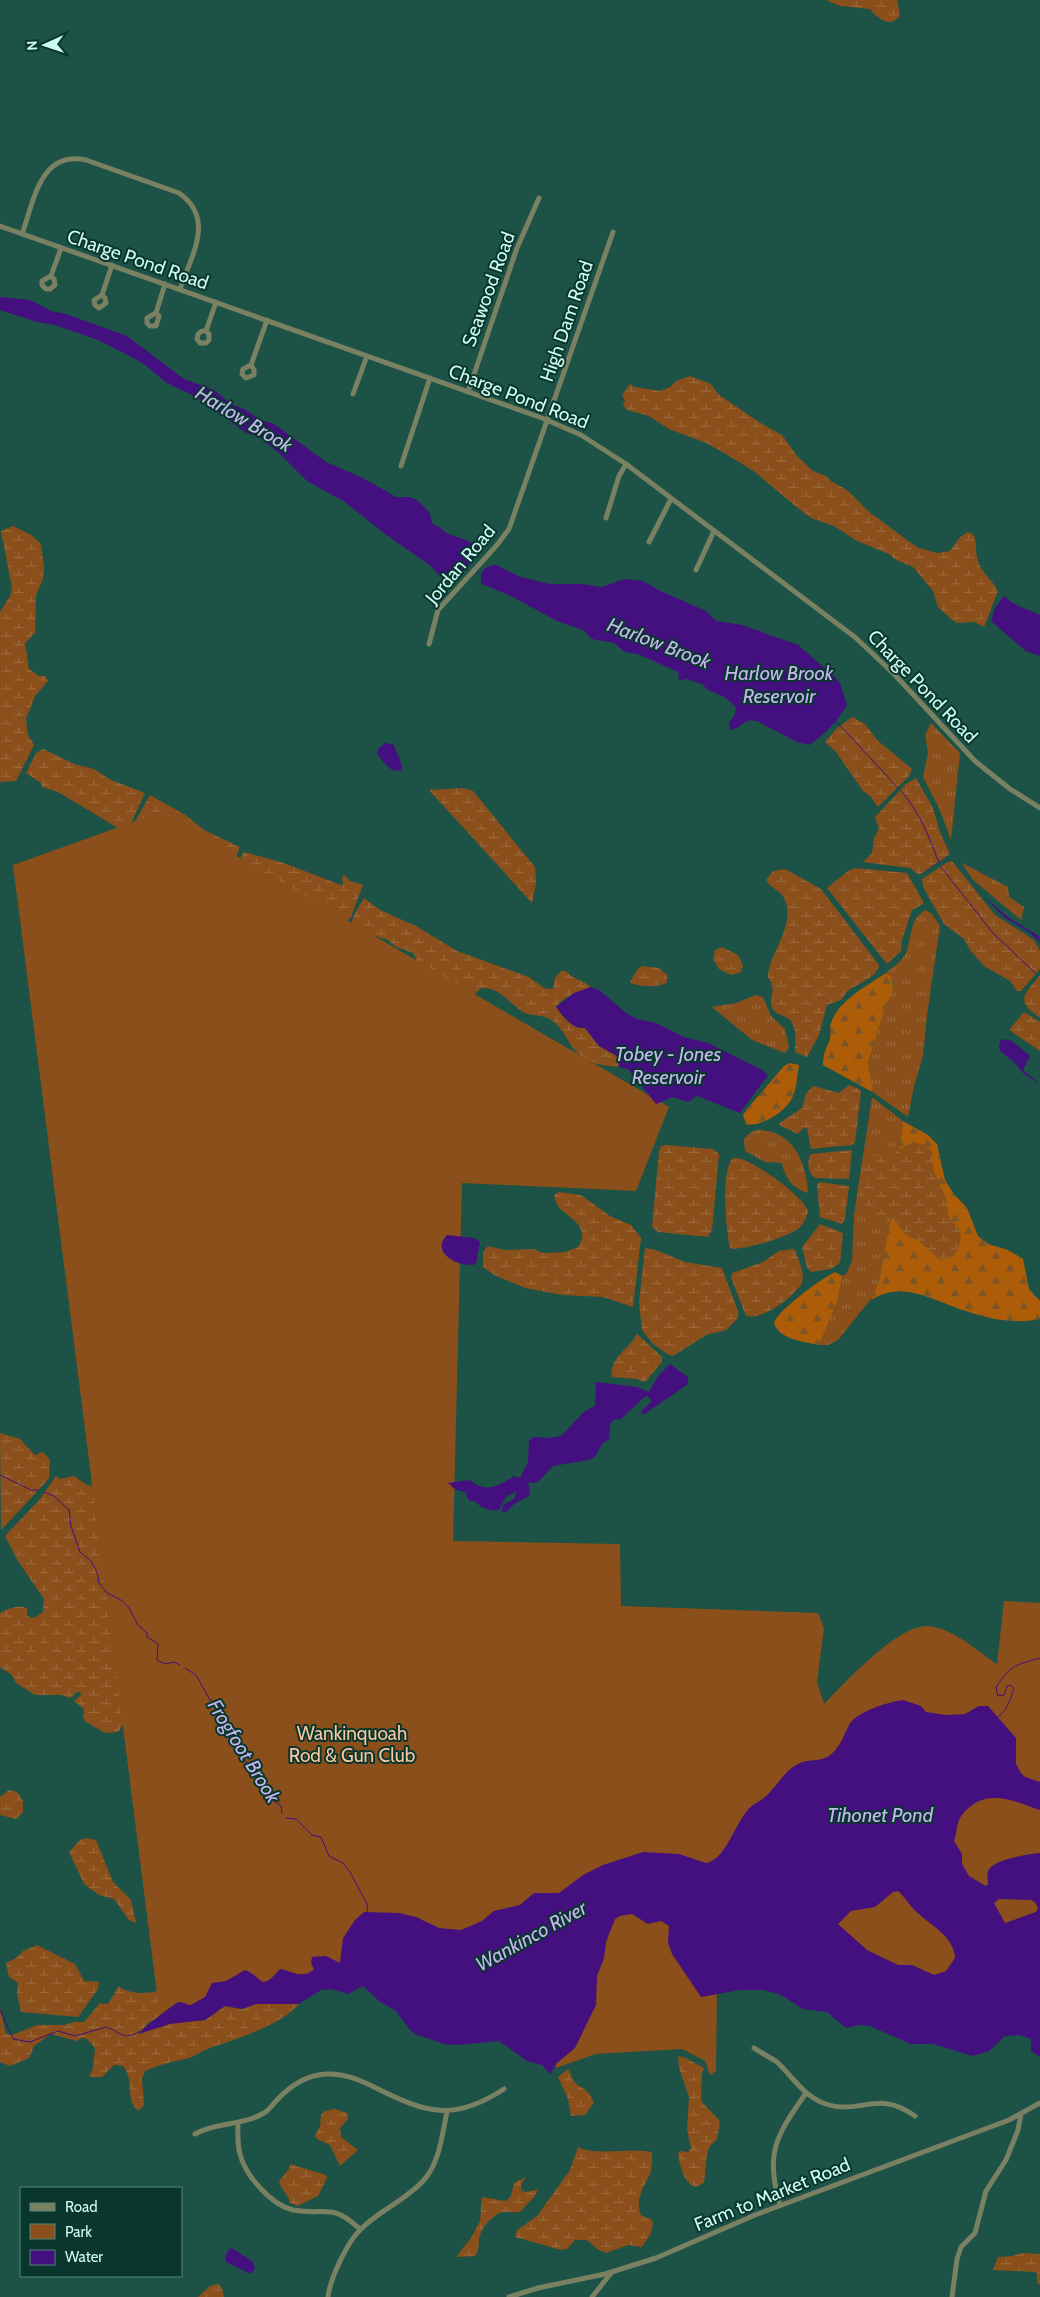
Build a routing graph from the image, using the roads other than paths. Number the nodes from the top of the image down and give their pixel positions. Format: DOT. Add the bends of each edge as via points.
graph roads {
  1 [pos="538,198"];
  2 [pos="0,226"];
  3 [pos="613,232"];
  4 [pos="22,234"];
  5 [pos="61,248"];
  6 [pos="112,265"];
  7 [pos="51,276"];
  8 [pos="165,284"];
  9 [pos="180,289"];
  10 [pos="102,295"];
  11 [pos="216,302"];
  12 [pos="156,312"];
  13 [pos="267,320"];
  14 [pos="206,331"];
  15 [pos="368,356"];
  16 [pos="251,365"];
  17 [pos="430,378"];
  18 [pos="468,392"];
  19 [pos="353,394"];
  20 [pos="547,420"];
  21 [pos="626,464"];
  22 [pos="401,466"];
  23 [pos="671,498"];
  24 [pos="606,518"];
  25 [pos="714,531"];
  26 [pos="649,542"];
  27 [pos="696,570"];
  28 [pos="429,644"];
  29 [pos="1040,808"];
  30 [pos="754,2048"];
  31 [pos="504,2089"];
  32 [pos="806,2094"];
  33 [pos="1040,2103"];
  34 [pos="447,2112"];
  35 [pos="1021,2114"];
  36 [pos="915,2116"];
  37 [pos="238,2123"];
  38 [pos="195,2134"];
  39 [pos="780,2205"];
  40 [pos="360,2229"];
  41 [pos="612,2272"];
  42 [pos="328,2297"];
  43 [pos="509,2297"];
  44 [pos="592,2297"];
  45 [pos="952,2297"];
  1 -- 18 [label="street, Seawood Road"];
  2 -- 4 [label="street, Charge Pond Road"];
  3 -- 20 [label="street, High Dam Road"];
  4 -- 5 [label="street, Charge Pond Road"];
  4 -- 9 [label="street" via="43,175 62,161 86,160 179,193 192,203 200,228"];
  5 -- 6 [label="street, Charge Pond Road"];
  5 -- 7 [label="street"];
  6 -- 8 [label="street, Charge Pond Road"];
  6 -- 10 [label="street"];
  8 -- 9 [label="street, Charge Pond Road"];
  8 -- 12 [label="street"];
  9 -- 11 [label="street, Charge Pond Road"];
  11 -- 13 [label="street, Charge Pond Road"];
  11 -- 14 [label="street"];
  13 -- 15 [label="street, Charge Pond Road"];
  13 -- 16 [label="street"];
  15 -- 17 [label="street, Charge Pond Road"];
  15 -- 19 [label="street"];
  17 -- 18 [label="street, Charge Pond Road"];
  17 -- 22 [label="street"];
  18 -- 20 [label="street, Charge Pond Road"];
  20 -- 21 [label="street, Charge Pond Road" via="586,438"];
  20 -- 28 [label="street, Jordan Road" via="509,528 497,546 438,610"];
  21 -- 23 [label="street, Charge Pond Road"];
  21 -- 24 [label="street"];
  23 -- 25 [label="street, Charge Pond Road"];
  23 -- 26 [label="street"];
  25 -- 27 [label="street"];
  25 -- 29 [label="street, Charge Pond Road" via="856,638 974,761"];
  30 -- 32 [label="street" via="776,2062"];
  31 -- 34 [label="street" via="467,2108"];
  32 -- 36 [label="street" via="823,2103 845,2108 884,2102 902,2106"];
  32 -- 39 [label="street" via="779,2134 774,2152 773,2170"];
  33 -- 35 [label="street, Farm to Market Road"];
  34 -- 37 [label="street" via="423,2108 346,2075 325,2074 308,2077 290,2087 264,2113"];
  34 -- 40 [label="street" via="438,2154 425,2179"];
  35 -- 39 [label="street, Farm to Market Road"];
  35 -- 45 [label="street" via="1006,2160 986,2191 974,2233 957,2260"];
  37 -- 38 [label="street" via="213,2126"];
  37 -- 40 [label="street" via="240,2154 250,2176 271,2198 292,2210 326,2210 345,2215"];
  39 -- 41 [label="street, Farm to Market Road" via="656,2258"];
  40 -- 42 [label="street" via="336,2267"];
  41 -- 43 [label="street, Farm to Market Road"];
  41 -- 44 [label="street"];
}
